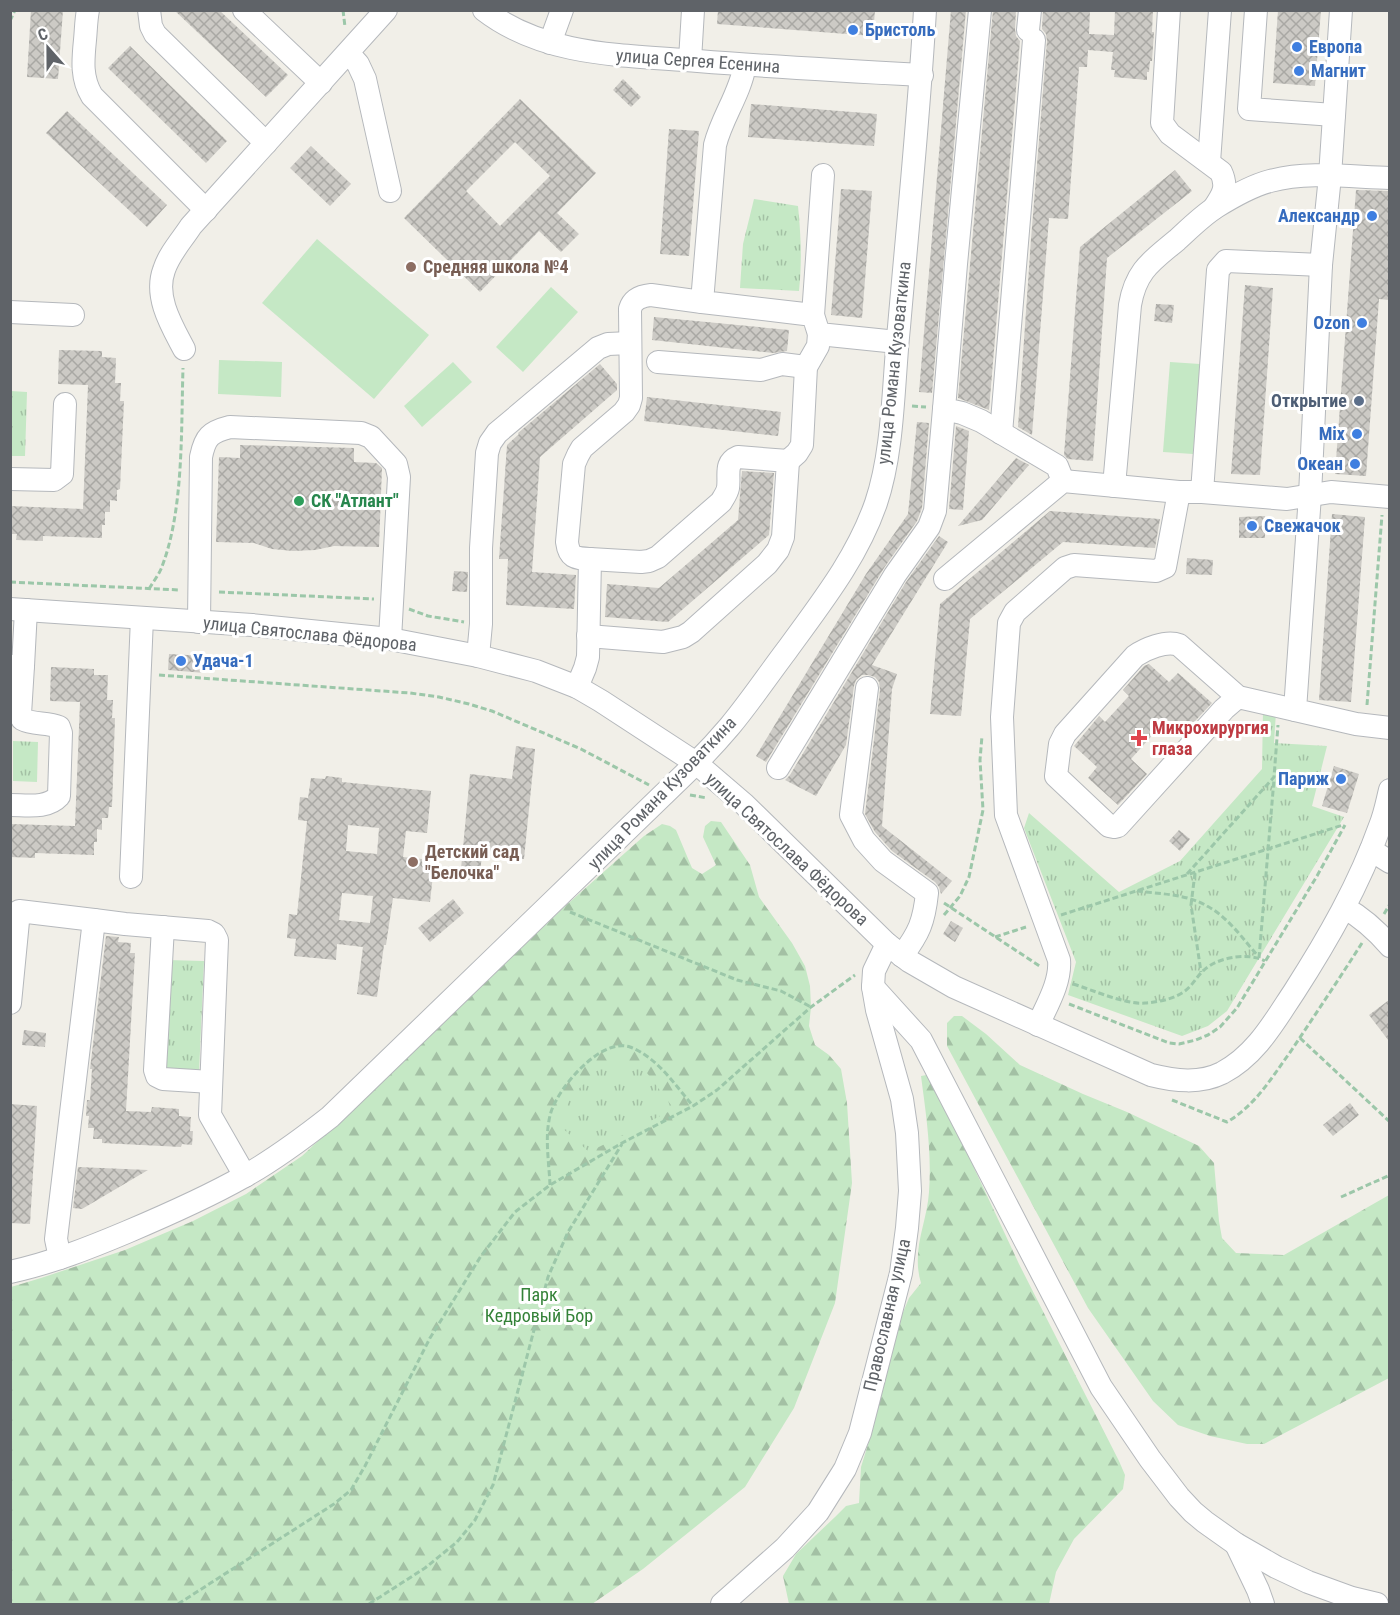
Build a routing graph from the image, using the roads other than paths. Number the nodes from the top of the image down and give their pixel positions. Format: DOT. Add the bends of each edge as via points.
graph roads {
  1 [pos="88,10"];
  2 [pos="148,10"];
  3 [pos="244,10"];
  4 [pos="386,10"];
  5 [pos="484,10"];
  6 [pos="562,10"];
  7 [pos="693,10"];
  8 [pos="925,10"];
  9 [pos="980,10"];
  10 [pos="1169,10"];
  11 [pos="1220,10"];
  12 [pos="1256,10"];
  13 [pos="1341,10"];
  14 [pos="1031,27"];
  15 [pos="550,43"];
  16 [pos="349,54"];
  17 [pos="690,60"];
  18 [pos="745,65"];
  19 [pos="922,75"];
  20 [pos="321,83"];
  21 [pos="1334,115"];
  22 [pos="266,143"];
  23 [pos="1215,167"];
  24 [pos="823,175"];
  25 [pos="1330,176"];
  26 [pos="1389,178"];
  27 [pos="1268,182"];
  28 [pos="390,191"];
  29 [pos="1214,208"];
  30 [pos="206,210"];
  31 [pos="1321,266"];
  32 [pos="702,302"];
  33 [pos="10,312"];
  34 [pos="73,315"];
  35 [pos="816,325"];
  36 [pos="897,342"];
  37 [pos="630,343"];
  38 [pos="184,350"];
  39 [pos="658,362"];
  40 [pos="806,367"];
  41 [pos="65,404"];
  42 [pos="944,409"];
  43 [pos="1001,433"];
  44 [pos="788,461"];
  45 [pos="10,478"];
  46 [pos="1063,481"];
  47 [pos="1114,486"];
  48 [pos="1191,492"];
  49 [pos="1310,495"];
  50 [pos="1386,497"];
  51 [pos="590,559"];
  52 [pos="945,579"];
  53 [pos="18,610"];
  54 [pos="142,618"];
  55 [pos="199,622"];
  56 [pos="588,636"];
  57 [pos="390,639"];
  58 [pos="478,656"];
  59 [pos="17,666"];
  60 [pos="577,687"];
  61 [pos="867,688"];
  62 [pos="1238,697"];
  63 [pos="1287,717"];
  64 [pos="1389,728"];
  65 [pos="696,763"];
  66 [pos="778,768"];
  67 [pos="1389,790"];
  68 [pos="10,805"];
  69 [pos="1380,856"];
  70 [pos="132,876"];
  71 [pos="1345,908"];
  72 [pos="94,920"];
  73 [pos="163,927"];
  74 [pos="1389,946"];
  75 [pos="895,950"];
  76 [pos="864,981"];
  77 [pos="10,1003"];
  78 [pos="1038,1025"];
  79 [pos="211,1082"];
  80 [pos="245,1176"];
  81 [pos="60,1258"];
  82 [pos="10,1272"];
  83 [pos="1236,1544"];
  84 [pos="1308,1582"];
  85 [pos="722,1605"];
  86 [pos="1263,1605"];
  87 [pos="1329,1605"];
  88 [pos="1377,1605"];
  1 -- 30 [label="street" via="83,66 87,88"];
  2 -- 22 [label="street" via="155,34"];
  3 -- 20 [label="street"];
  4 -- 16 [label="street"];
  5 -- 15 [label="street, улица Сергея Есенина" via="507,26"];
  6 -- 15 [label="street"];
  7 -- 17 [label="street"];
  8 -- 19 [label="street, улица Романа Кузоваткина"];
  9 -- 42 [label="street"];
  10 -- 23 [label="street" via="1162,123 1170,134"];
  11 -- 23 [label="street"];
  12 -- 21 [label="street" via="1249,110"];
  13 -- 21 [label="street"];
  14 -- 43 [label="street"];
  15 -- 17 [label="street, улица Сергея Есенина" via="617,55"];
  16 -- 20 [label="street"];
  16 -- 28 [label="street" via="365,79"];
  17 -- 18 [label="street, улица Сергея Есенина"];
  18 -- 19 [label="street, улица Сергея Есенина"];
  18 -- 32 [label="street" via="715,145"];
  19 -- 36 [label="street, улица Романа Кузоваткина"];
  20 -- 22 [label="street"];
  21 -- 25 [label="street"];
  22 -- 30 [label="street"];
  23 -- 27 [label="street" via="1238,181"];
  23 -- 29 [label="street" via="1225,180 1225,187"];
  24 -- 35 [label="street"];
  25 -- 26 [label="street"];
  25 -- 27 [label="street"];
  25 -- 31 [label="street"];
  27 -- 29 [label="street"];
  29 -- 47 [label="street" via="1149,263 1133,289"];
  30 -- 38 [label="street" via="174,251 162,279 164,306"];
  31 -- 48 [label="street" via="1226,261 1218,270"];
  31 -- 49 [label="street"];
  32 -- 35 [label="street"];
  32 -- 37 [label="street" via="651,295 638,298 630,309"];
  33 -- 34 [label="street"];
  35 -- 36 [label="street"];
  35 -- 40 [label="street" via="818,346"];
  36 -- 65 [label="street, улица Романа Кузоваткина" via="888,447 880,491 868,524 824,601 744,708"];
  37 -- 51 [label="street" via="629,405 582,448 574,464 568,550 578,558"];
  37 -- 58 [label="street" via="598,348 490,442 481,548"];
  39 -- 40 [label="street" via="761,370 782,364"];
  40 -- 44 [label="street" via="802,446"];
  41 -- 45 [label="street" via="62,474 54,480"];
  42 -- 43 [label="street" via="981,421"];
  42 -- 66 [label="street" via="936,511 929,527 895,575"];
  43 -- 46 [label="street" via="1057,466"];
  44 -- 51 [label="street" via="732,459 726,495 721,502 650,561"];
  44 -- 56 [label="street" via="783,537 778,550 691,632 663,642"];
  46 -- 47 [label="street"];
  46 -- 52 [label="street"];
  47 -- 48 [label="street"];
  48 -- 49 [label="street" via="1287,499"];
  48 -- 78 [label="street" via="1166,567 1156,571 1074,565 1065,568 1015,612 1010,623 1002,717 1006,815 1060,969"];
  49 -- 50 [label="street" via="1331,492"];
  49 -- 63 [label="street"];
  51 -- 56 [label="street"];
  53 -- 54 [label="street, улица Святослава Фёдорова"];
  53 -- 59 [label="street"];
  54 -- 55 [label="street, улица Святослава Фёдорова"];
  54 -- 70 [label="street"];
  55 -- 57 [label="street, улица Святослава Фёдорова"];
  55 -- 57 [label="street" via="201,457 208,437 230,427 362,433 371,437 396,464 399,477"];
  56 -- 60 [label="street" via="588,657"];
  57 -- 58 [label="street, улица Святослава Фёдорова"];
  58 -- 60 [label="street, улица Святослава Фёдорова" via="536,671"];
  59 -- 68 [label="street" via="22,719 51,724 59,727 61,733 59,796 45,805"];
  60 -- 65 [label="street, улица Святослава Фёдорова"];
  61 -- 75 [label="street, Православная улица" via="852,815 864,840 883,861 927,893 916,936"];
  62 -- 62 [label="street" via="1179,645 1164,644 1138,653 1065,734 1056,776 1109,826 1118,826"];
  62 -- 63 [label="street"];
  63 -- 64 [label="street"];
  65 -- 75 [label="street, улица Святослава Фёдорова"];
  65 -- 80 [label="street, улица Романа Кузоваткина" via="330,1117"];
  67 -- 69 [label="street, улица Святослава Фёдорова" via="1381,824"];
  69 -- 71 [label="street, улица Святослава Фёдорова"];
  71 -- 74 [label="street" via="1367,922"];
  71 -- 78 [label="street, улица Святослава Фёдорова" via="1263,1037 1241,1061 1220,1074 1195,1081 1151,1075"];
  72 -- 73 [label="street"];
  72 -- 77 [label="street" via="19,911"];
  72 -- 81 [label="street" via="56,1239"];
  73 -- 79 [label="street" via="208,930 217,940"];
  73 -- 79 [label="street" via="155,1070 163,1079"];
  75 -- 76 [label="street, Православная улица"];
  75 -- 78 [label="street, улица Святослава Фёдорова" via="929,974"];
  76 -- 83 [label="street" via="921,1040 1101,1387 1179,1497"];
  76 -- 85 [label="street, Православная улица" via="877,1010 902,1099 907,1134 910,1191 900,1273 860,1433 845,1469 818,1512"];
  79 -- 80 [label="street" via="210,1115"];
  80 -- 81 [label="street, улица Романа Кузоваткина" via="163,1217"];
  81 -- 82 [label="street, улица Романа Кузоваткина"];
  83 -- 84 [label="street"];
  83 -- 86 [label="street"];
  84 -- 87 [label="street"];
  84 -- 88 [label="street"];
}
